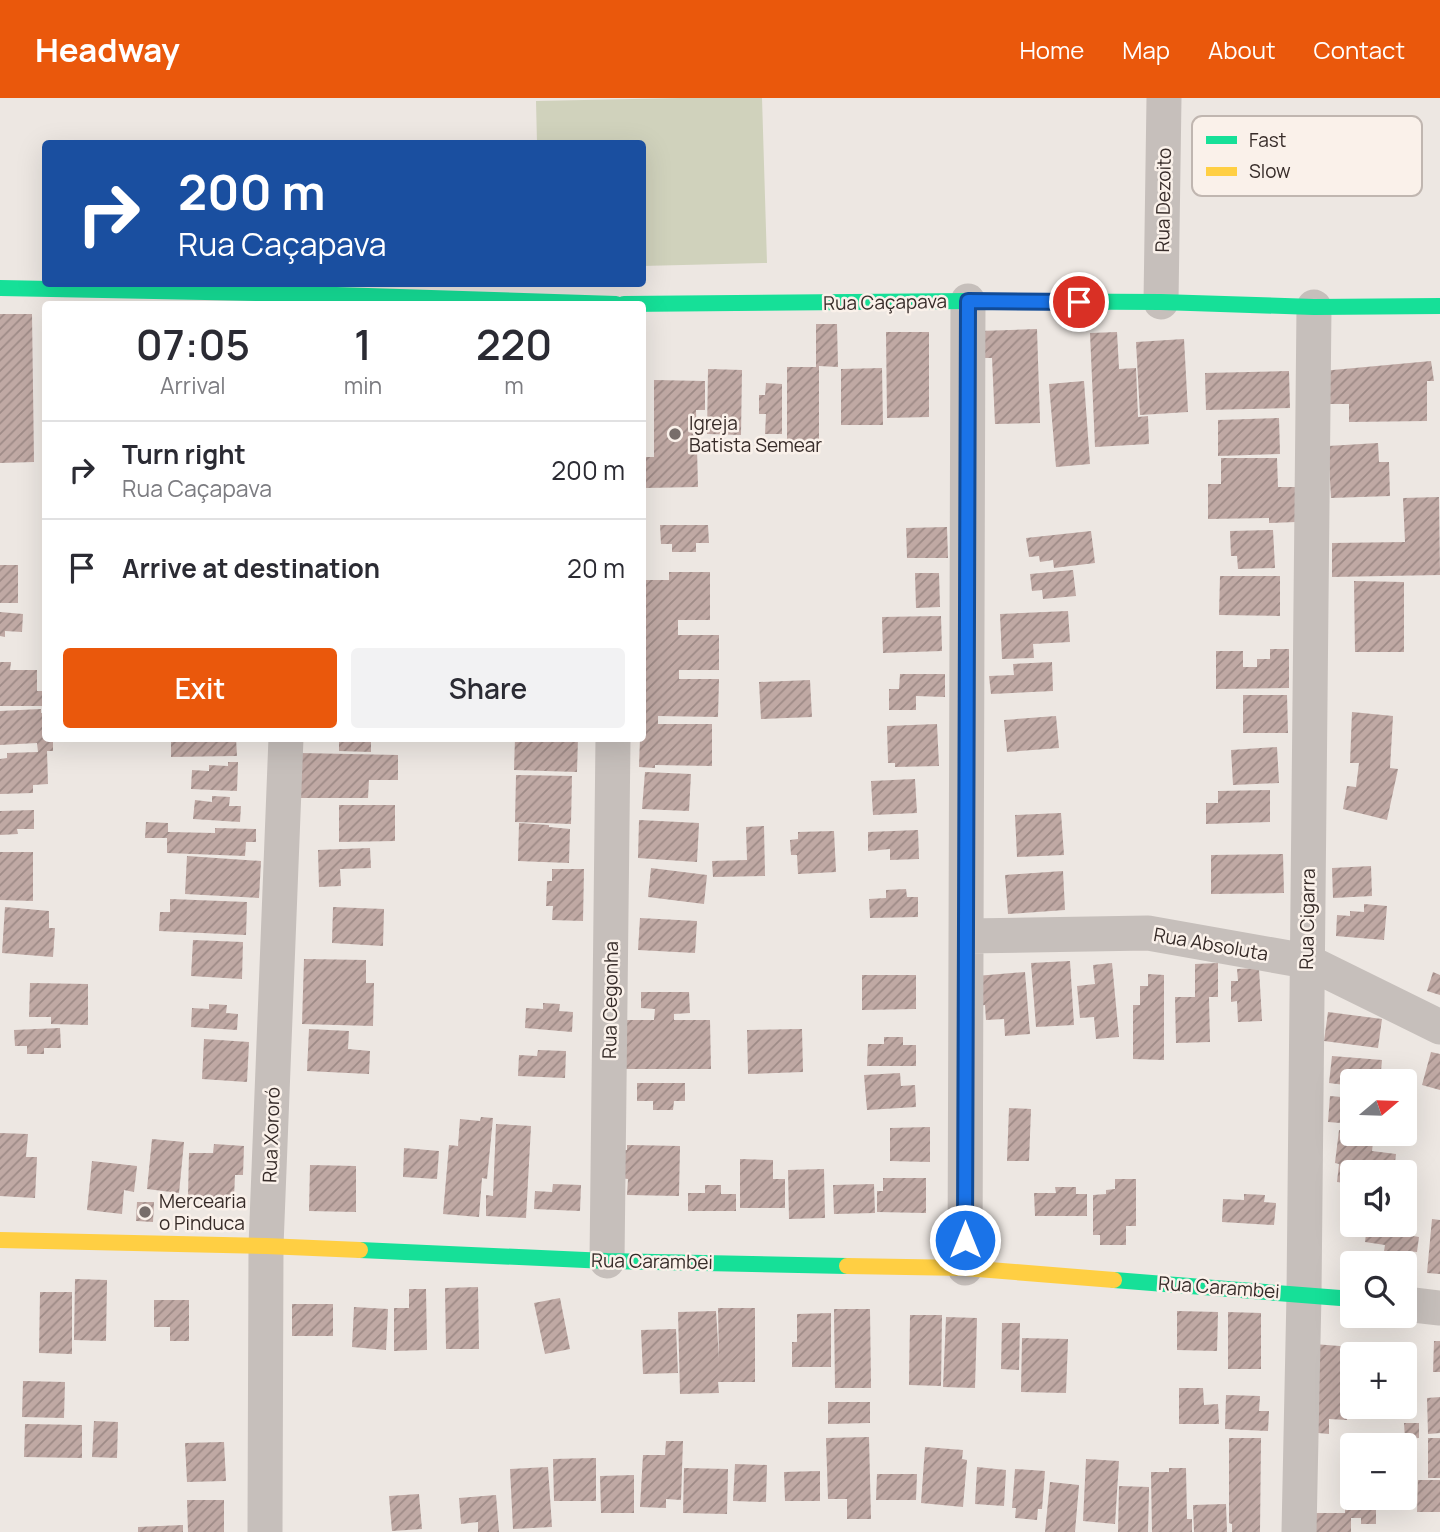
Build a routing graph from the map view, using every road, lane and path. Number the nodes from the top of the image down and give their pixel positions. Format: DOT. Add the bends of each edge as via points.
graph roads {
  1 [pos="1164,98"];
  2 [pos="0,288"];
  3 [pos="305,299"];
  4 [pos="429,301"];
  5 [pos="968,301"];
  6 [pos="1161,302"];
  7 [pos="646,304"];
  8 [pos="1440,306"];
  9 [pos="1314,307"];
  10 [pos="286,742"];
  11 [pos="613,742"];
  12 [pos="966,936"];
  13 [pos="1306,961"];
  14 [pos="1440,1027"];
  15 [pos="0,1240"];
  16 [pos="266,1245"];
  17 [pos="607,1261"];
  18 [pos="965,1268"];
  19 [pos="1304,1294"];
  20 [pos="1340,1298"];
  21 [pos="1417,1305"];
  22 [pos="1440,1308"];
  23 [pos="265,1532"];
  24 [pos="1299,1532"];
  1 -- 6 [label="street, Rua Dezoito"];
  2 -- 3 [label="street"];
  3 -- 4 [label="street"];
  5 -- 6 [label="street, Rua Caçapava"];
  5 -- 7 [label="street, Rua Caçapava"];
  5 -- 12 [label="street"];
  6 -- 9 [label="street, Rua Caçapava"];
  8 -- 9 [label="street, Rua Caçapava"];
  9 -- 13 [label="street, Rua Cigarra"];
  10 -- 16 [label="street, Rua Xororó"];
  11 -- 17 [label="street, Rua Cegonha"];
  12 -- 13 [label="street, Rua Absoluta" via="1148,933"];
  12 -- 18 [label="street"];
  13 -- 14 [label="street, Rua Absoluta"];
  13 -- 19 [label="street, Rua Cigarra"];
  15 -- 16 [label="street, Rua Carambei"];
  16 -- 17 [label="street, Rua Carambei"];
  16 -- 23 [label="street, Rua Xororó"];
  17 -- 18 [label="street, Rua Carambei"];
  18 -- 19 [label="street, Rua Carambei"];
  19 -- 20 [label="street, Rua Carambei"];
  19 -- 24 [label="street, Rua Cigarra"];
  21 -- 22 [label="street"];
}
